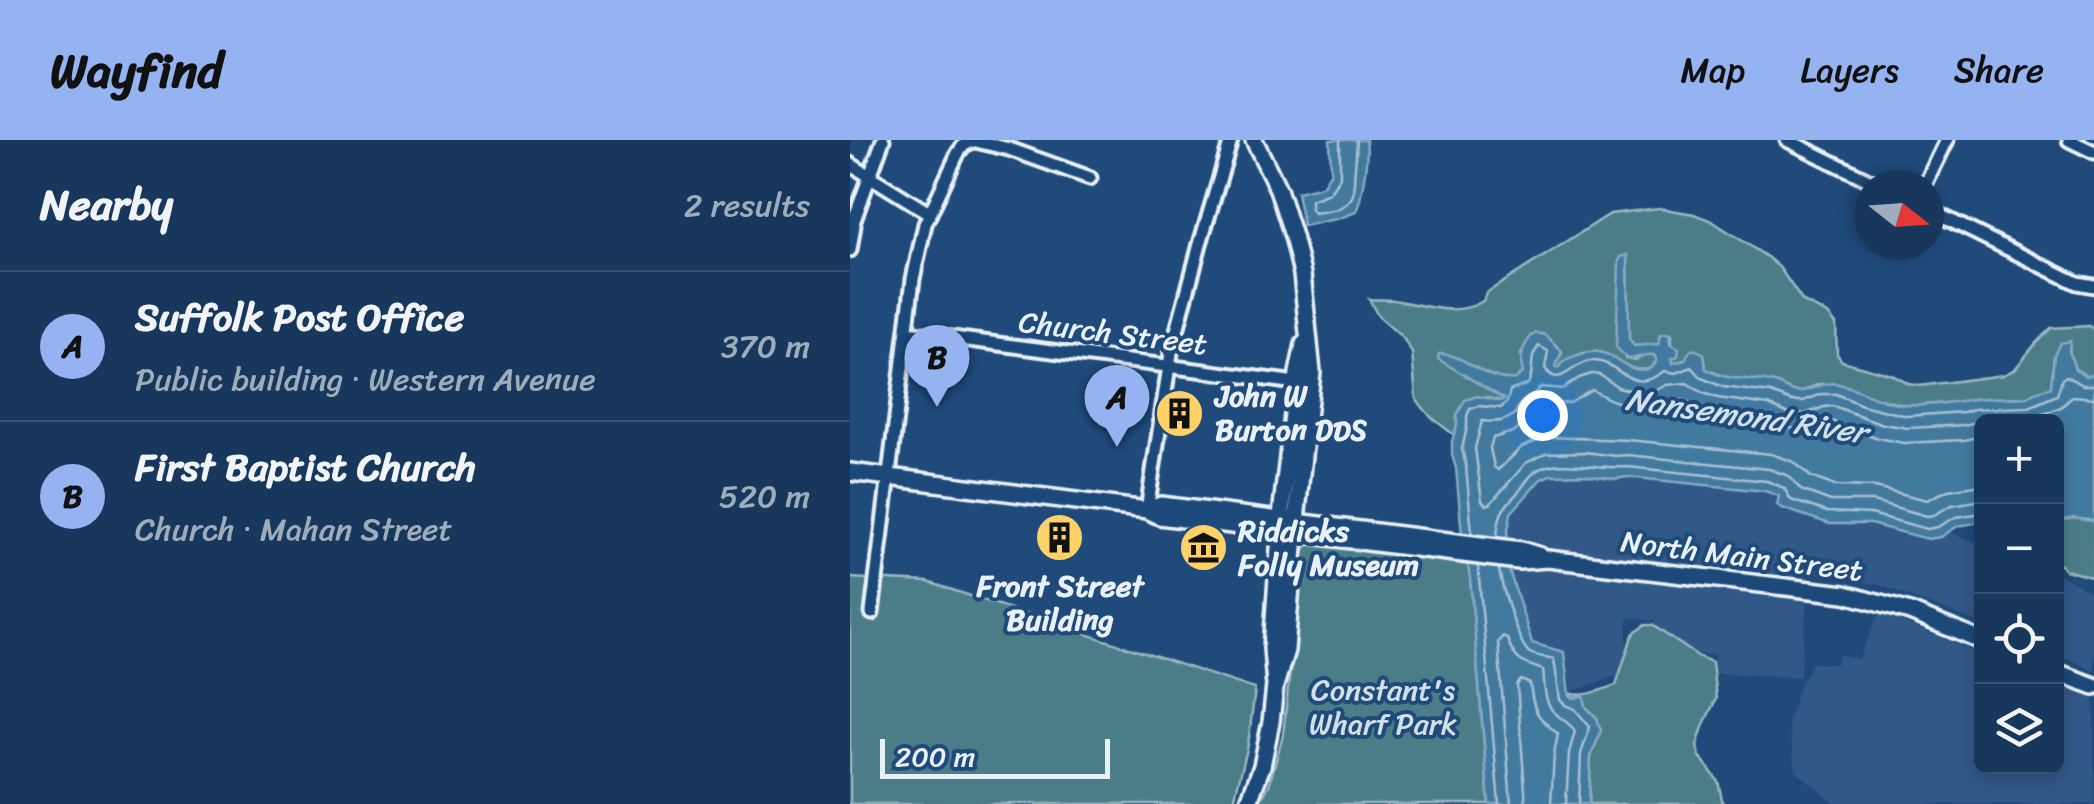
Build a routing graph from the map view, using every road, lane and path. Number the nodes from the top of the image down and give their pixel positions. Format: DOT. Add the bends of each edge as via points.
graph roads {
  1 [pos="884,140"];
  2 [pos="972,140"];
  3 [pos="1231,140"];
  4 [pos="1254,140"];
  5 [pos="1787,140"];
  6 [pos="1947,140"];
  7 [pos="2069,140"];
  8 [pos="2094,152"];
  9 [pos="850,164"];
  10 [pos="1932,170"];
  11 [pos="1854,173"];
  12 [pos="871,176"];
  13 [pos="1090,178"];
  14 [pos="929,213"];
  15 [pos="1944,217"];
  16 [pos="852,228"];
  17 [pos="850,250"];
  18 [pos="2094,286"];
  19 [pos="907,332"];
  20 [pos="1168,365"];
  21 [pos="1304,384"];
  22 [pos="850,472"];
  23 [pos="890,477"];
  24 [pos="1147,510"];
  25 [pos="1288,526"];
  26 [pos="872,613"];
  27 [pos="1974,639"];
  28 [pos="2064,675"];
  29 [pos="2094,686"];
  30 [pos="1248,804"];
  1 -- 12 [label="street"];
  2 -- 13 [label="street"];
  2 -- 14 [label="street" via="958,153"];
  3 -- 20 [label="street"];
  4 -- 21 [label="main road" via="1278,190 1302,274 1312,372"];
  5 -- 11 [label="street"];
  6 -- 10 [label="street"];
  7 -- 8 [label="street"];
  9 -- 12 [label="street"];
  12 -- 14 [label="street"];
  12 -- 16 [label="street"];
  14 -- 19 [label="street"];
  15 -- 18 [label="street"];
  16 -- 17 [label="street"];
  19 -- 20 [label="street, Church Street"];
  19 -- 23 [label="street"];
  20 -- 21 [label="street, Church Street"];
  20 -- 24 [label="street"];
  21 -- 25 [label="main road"];
  22 -- 23 [label="main road, North Main Street"];
  23 -- 24 [label="main road, North Main Street"];
  23 -- 26 [label="street"];
  24 -- 25 [label="main road, North Main Street"];
  25 -- 27 [label="main road, North Main Street" via="1845,594"];
  25 -- 30 [label="main road" via="1268,742"];
  28 -- 29 [label="main road"];
}
